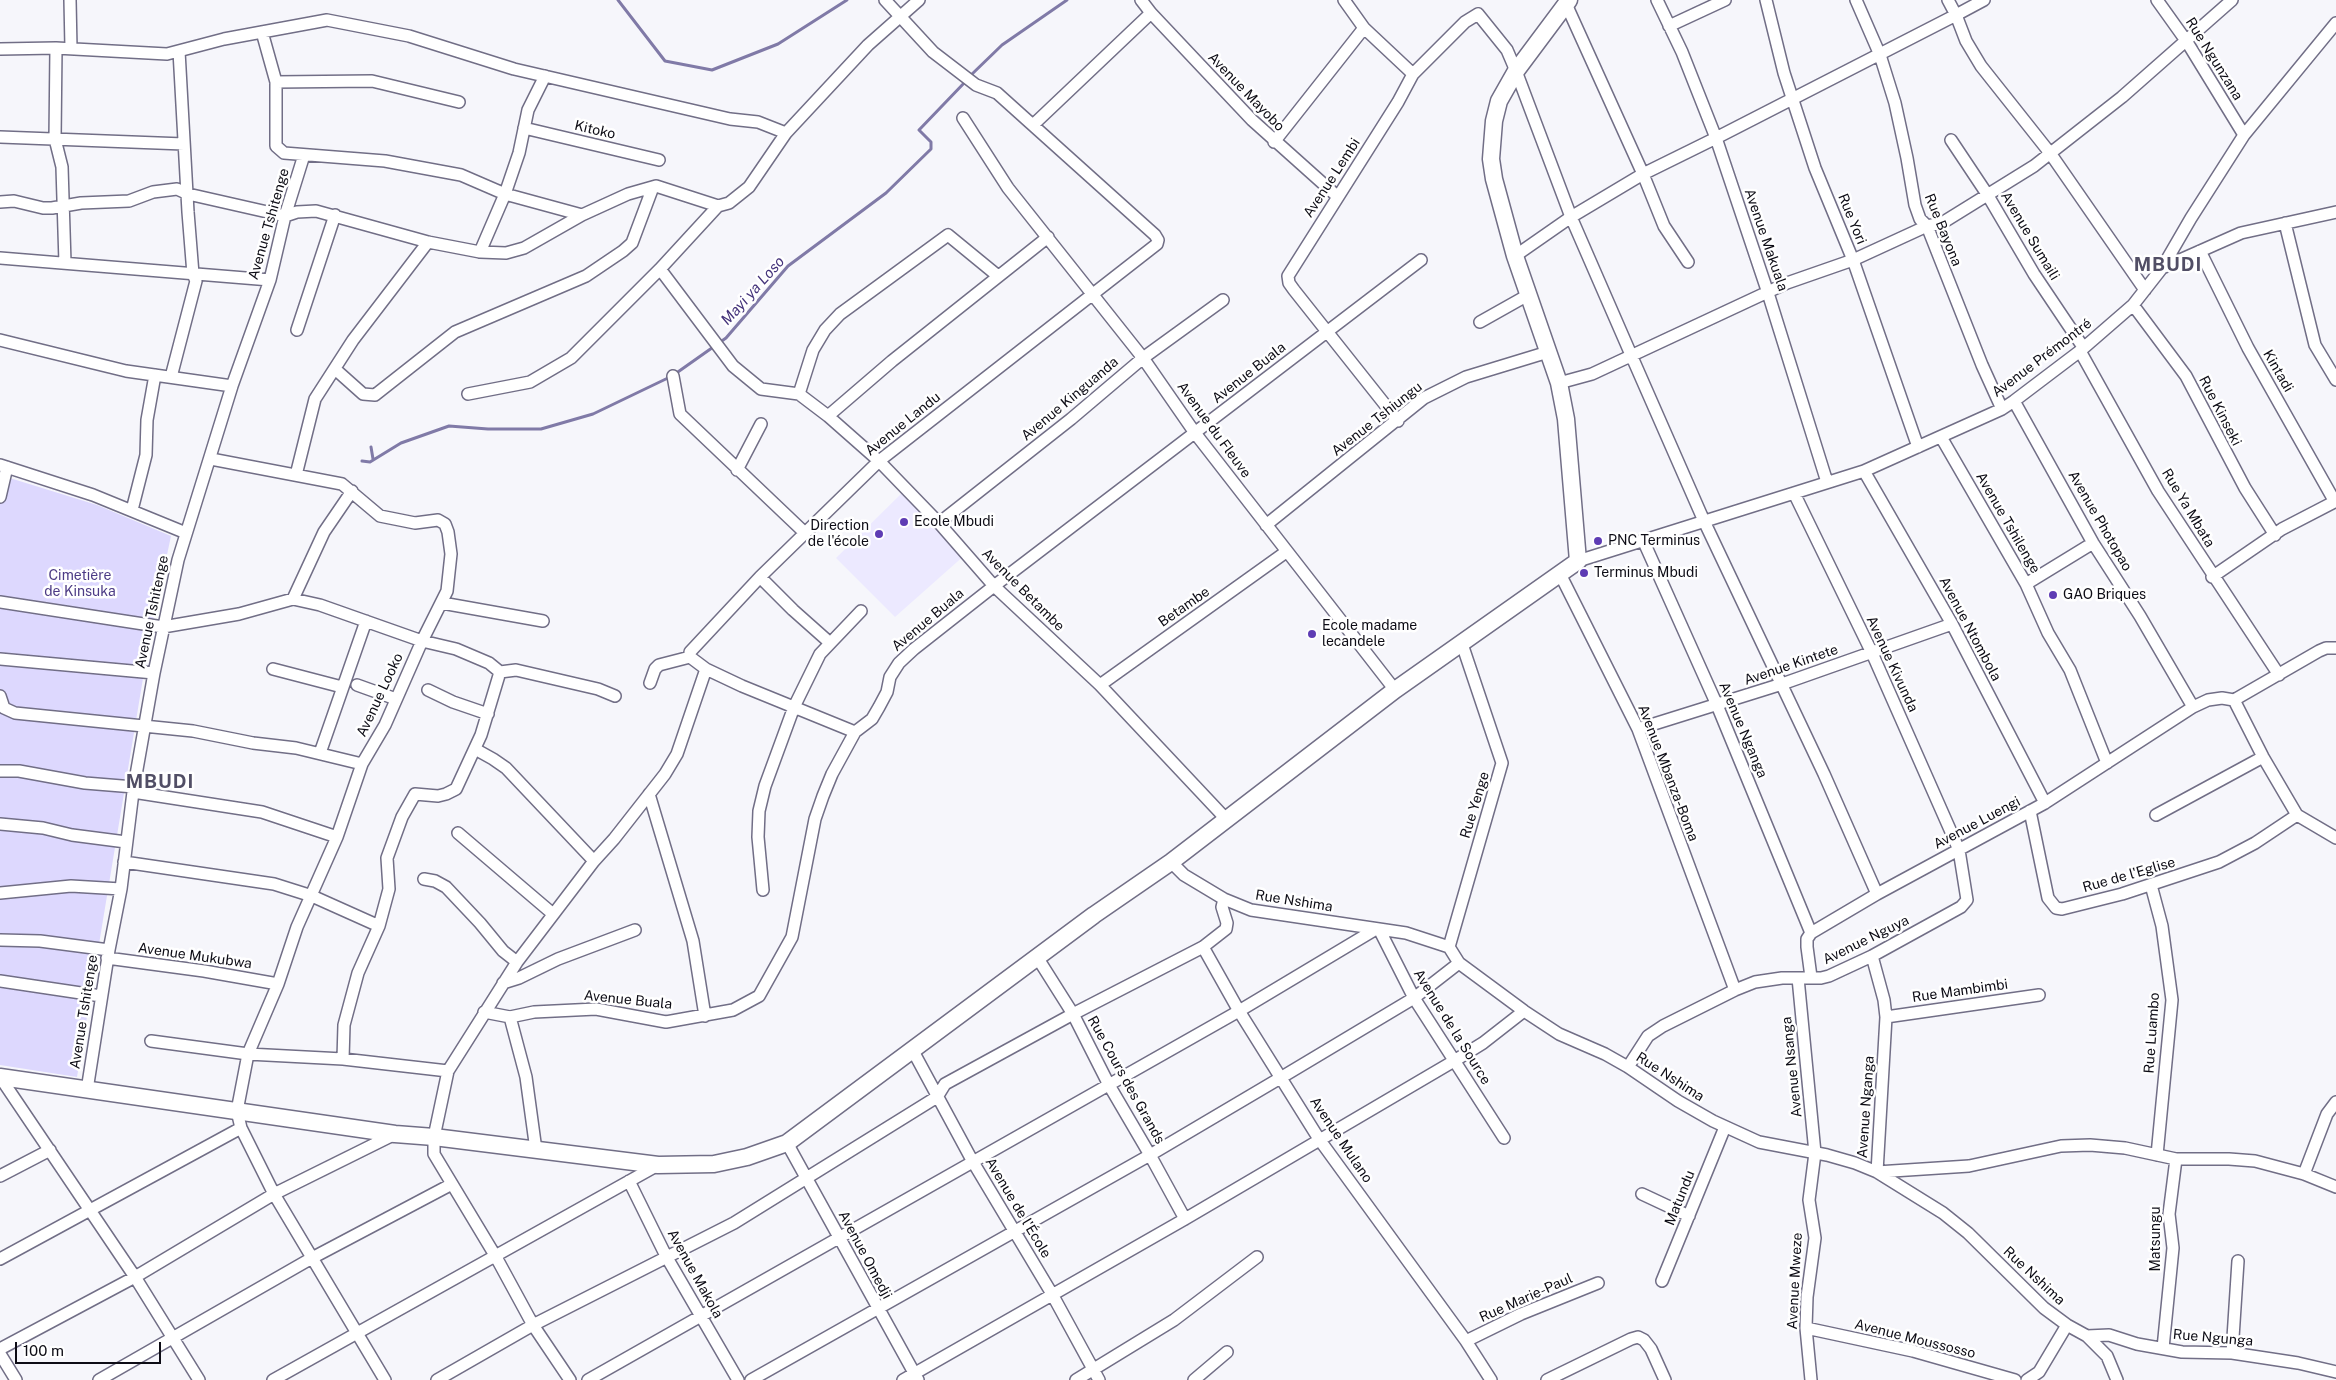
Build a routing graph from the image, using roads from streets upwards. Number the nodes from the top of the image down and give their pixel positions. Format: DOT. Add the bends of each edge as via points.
graph roads {
  1 [pos="70,0"];
  2 [pos="885,0"];
  3 [pos="919,0"];
  4 [pos="1141,0"];
  5 [pos="1344,0"];
  6 [pos="1656,0"];
  7 [pos="1725,0"];
  8 [pos="1766,0"];
  9 [pos="1856,0"];
  10 [pos="1948,0"];
  11 [pos="1984,0"];
  12 [pos="2157,0"];
  13 [pos="2232,0"];
  14 [pos="1568,2"];
  15 [pos="1151,13"];
  16 [pos="1956,14"];
  17 [pos="900,18"];
  18 [pos="2336,23"];
  19 [pos="1669,26"];
  20 [pos="1364,28"];
  21 [pos="262,32"];
  22 [pos="2187,42"];
  23 [pos="56,48"];
  24 [pos="71,48"];
  25 [pos="0,49"];
  26 [pos="179,50"];
  27 [pos="1880,55"];
  28 [pos="1516,71"];
  29 [pos="1413,74"];
  30 [pos="545,76"];
  31 [pos="276,82"];
  32 [pos="1792,98"];
  33 [pos="459,102"];
  34 [pos="964,118"];
  35 [pos="1033,125"];
  36 [pos="524,128"];
  37 [pos="786,133"];
  38 [pos="2244,135"];
  39 [pos="0,137"];
  40 [pos="1716,138"];
  41 [pos="55,139"];
  42 [pos="1951,140"];
  43 [pos="1274,142"];
  44 [pos="184,144"];
  45 [pos="2050,153"];
  46 [pos="304,154"];
  47 [pos="659,160"];
  48 [pos="1643,174"];
  49 [pos="652,187"];
  50 [pos="188,194"];
  51 [pos="505,194"];
  52 [pos="1987,194"];
  53 [pos="1338,196"];
  54 [pos="0,202"];
  55 [pos="64,205"];
  56 [pos="718,206"];
  57 [pos="2336,212"];
  58 [pos="335,215"];
  59 [pos="582,215"];
  60 [pos="285,216"];
  61 [pos="1571,217"];
  62 [pos="2284,223"];
  63 [pos="1927,226"];
  64 [pos="1048,238"];
  65 [pos="428,242"];
  66 [pos="2200,251"];
  67 [pos="480,252"];
  68 [pos="1515,256"];
  69 [pos="0,258"];
  70 [pos="1420,260"];
  71 [pos="1853,260"];
  72 [pos="1688,262"];
  73 [pos="65,263"];
  74 [pos="2162,268"];
  75 [pos="660,269"];
  76 [pos="193,274"];
  77 [pos="998,276"];
  78 [pos="270,280"];
  79 [pos="2145,290"];
  80 [pos="1768,293"];
  81 [pos="1093,294"];
  82 [pos="1528,295"];
  83 [pos="1223,300"];
  84 [pos="2133,305"];
  85 [pos="1480,322"];
  86 [pos="297,330"];
  87 [pos="1328,332"];
  88 [pos="0,340"];
  89 [pos="2082,349"];
  90 [pos="1548,352"];
  91 [pos="1632,357"];
  92 [pos="1143,358"];
  93 [pos="335,369"];
  94 [pos="155,375"];
  95 [pos="673,376"];
  96 [pos="171,377"];
  97 [pos="2336,380"];
  98 [pos="1559,383"];
  99 [pos="232,386"];
  100 [pos="468,394"];
  101 [pos="799,394"];
  102 [pos="2014,401"];
  103 [pos="2002,409"];
  104 [pos="828,416"];
  105 [pos="1398,420"];
  106 [pos="761,424"];
  107 [pos="1195,433"];
  108 [pos="1941,437"];
  109 [pos="1918,447"];
  110 [pos="211,459"];
  111 [pos="879,461"];
  112 [pos="3,466"];
  113 [pos="737,470"];
  114 [pos="1864,471"];
  115 [pos="296,475"];
  116 [pos="1828,482"];
  117 [pos="352,491"];
  118 [pos="1794,493"];
  119 [pos="0,497"];
  120 [pos="2336,502"];
  121 [pos="132,510"];
  122 [pos="1704,521"];
  123 [pos="939,523"];
  124 [pos="1266,525"];
  125 [pos="186,533"];
  126 [pos="805,533"];
  127 [pos="2275,534"];
  128 [pos="1643,540"];
  129 [pos="2094,543"];
  130 [pos="1286,552"];
  131 [pos="1578,561"];
  132 [pos="1560,574"];
  133 [pos="2212,576"];
  134 [pos="760,577"];
  135 [pos="2026,584"];
  136 [pos="994,586"];
  137 [pos="293,599"];
  138 [pos="0,602"];
  139 [pos="442,603"];
  140 [pos="861,611"];
  141 [pos="366,621"];
  142 [pos="543,621"];
  143 [pos="1952,624"];
  144 [pos="163,627"];
  145 [pos="422,641"];
  146 [pos="829,642"];
  147 [pos="1462,644"];
  148 [pos="2336,648"];
  149 [pos="1872,653"];
  150 [pos="690,657"];
  151 [pos="0,659"];
  152 [pos="273,669"];
  153 [pos="706,669"];
  154 [pos="500,672"];
  155 [pos="154,673"];
  156 [pos="2279,675"];
  157 [pos="650,683"];
  158 [pos="1782,684"];
  159 [pos="357,685"];
  160 [pos="1100,686"];
  161 [pos="342,687"];
  162 [pos="428,690"];
  163 [pos="1395,690"];
  164 [pos="0,696"];
  165 [pos="615,696"];
  166 [pos="396,699"];
  167 [pos="2234,700"];
  168 [pos="1717,705"];
  169 [pos="794,707"];
  170 [pos="2193,707"];
  171 [pos="488,714"];
  172 [pos="145,726"];
  173 [pos="1638,730"];
  174 [pos="855,732"];
  175 [pos="475,749"];
  176 [pos="320,753"];
  177 [pos="2263,757"];
  178 [pos="2107,763"];
  179 [pos="362,764"];
  180 [pos="0,771"];
  181 [pos="133,789"];
  182 [pos="650,794"];
  183 [pos="2045,803"];
  184 [pos="2030,811"];
  185 [pos="2156,815"];
  186 [pos="2297,815"];
  187 [pos="1226,820"];
  188 [pos="0,824"];
  189 [pos="458,833"];
  190 [pos="337,837"];
  191 [pos="2336,838"];
  192 [pos="126,842"];
  193 [pos="1959,850"];
  194 [pos="594,861"];
  195 [pos="124,862"];
  196 [pos="1171,862"];
  197 [pos="424,879"];
  198 [pos="2151,885"];
  199 [pos="121,889"];
  200 [pos="762,890"];
  201 [pos="0,893"];
  202 [pos="1877,894"];
  203 [pos="312,896"];
  204 [pos="1224,899"];
  205 [pos="553,914"];
  206 [pos="379,926"];
  207 [pos="1378,929"];
  208 [pos="635,930"];
  209 [pos="1811,933"];
  210 [pos="0,940"];
  211 [pos="1203,947"];
  212 [pos="1449,947"];
  213 [pos="108,954"];
  214 [pos="1872,956"];
  215 [pos="1037,957"];
  216 [pos="517,962"];
  217 [pos="1459,963"];
  218 [pos="1798,978"];
  219 [pos="1812,978"];
  220 [pos="0,981"];
  221 [pos="504,983"];
  222 [pos="278,984"];
  223 [pos="1735,990"];
  224 [pos="2039,995"];
  225 [pos="102,996"];
  226 [pos="1414,998"];
  227 [pos="1239,1011"];
  228 [pos="1524,1011"];
  229 [pos="484,1012"];
  230 [pos="1073,1014"];
  231 [pos="706,1016"];
  232 [pos="510,1017"];
  233 [pos="1886,1017"];
  234 [pos="151,1041"];
  235 [pos="913,1051"];
  236 [pos="248,1054"];
  237 [pos="343,1059"];
  238 [pos="1454,1061"];
  239 [pos="1628,1067"];
  240 [pos="448,1071"];
  241 [pos="1282,1077"];
  242 [pos="2,1082"];
  243 [pos="1109,1085"];
  244 [pos="87,1090"];
  245 [pos="937,1097"];
  246 [pos="2336,1102"];
  247 [pos="237,1112"];
  248 [pos="1725,1127"];
  249 [pos="241,1128"];
  250 [pos="395,1134"];
  251 [pos="434,1137"];
  252 [pos="1504,1138"];
  253 [pos="1320,1139"];
  254 [pos="787,1143"];
  255 [pos="50,1150"];
  256 [pos="536,1150"];
  257 [pos="1815,1153"];
  258 [pos="2157,1154"];
  259 [pos="1150,1155"];
  260 [pos="2176,1159"];
  261 [pos="973,1162"];
  262 [pos="658,1166"];
  263 [pos="1877,1172"];
  264 [pos="2304,1174"];
  265 [pos="0,1176"];
  266 [pos="805,1179"];
  267 [pos="629,1181"];
  268 [pos="452,1184"];
  269 [pos="2336,1187"];
  270 [pos="274,1194"];
  271 [pos="1642,1194"];
  272 [pos="88,1210"];
  273 [pos="1689,1216"];
  274 [pos="1185,1219"];
  275 [pos="1014,1231"];
  276 [pos="840,1237"];
  277 [pos="666,1256"];
  278 [pos="1257,1256"];
  279 [pos="496,1257"];
  280 [pos="312,1258"];
  281 [pos="0,1259"];
  282 [pos="2238,1261"];
  283 [pos="135,1277"];
  284 [pos="1662,1281"];
  285 [pos="1598,1283"];
  286 [pos="1052,1294"];
  287 [pos="877,1309"];
  288 [pos="701,1317"];
  289 [pos="2067,1324"];
  290 [pos="533,1325"];
  291 [pos="1806,1328"];
  292 [pos="356,1335"];
  293 [pos="2087,1336"];
  294 [pos="173,1337"];
  295 [pos="1466,1341"];
  296 [pos="2163,1348"];
  297 [pos="0,1349"];
  298 [pos="1227,1352"];
  299 [pos="2232,1353"];
  300 [pos="0,1354"];
  301 [pos="2336,1372"];
  302 [pos="1096,1375"];
  303 [pos="916,1377"];
  304 [pos="16,1380"];
  305 [pos="99,1380"];
  306 [pos="200,1380"];
  307 [pos="273,1380"];
  308 [pos="385,1380"];
  309 [pos="437,1380"];
  310 [pos="570,1380"];
  311 [pos="588,1380"];
  312 [pos="738,1380"];
  313 [pos="751,1380"];
  314 [pos="903,1380"];
  315 [pos="1076,1380"];
  316 [pos="1194,1380"];
  317 [pos="1491,1380"];
  318 [pos="1546,1380"];
  319 [pos="1664,1380"];
  320 [pos="1812,1380"];
  321 [pos="2015,1380"];
  322 [pos="2027,1380"];
  323 [pos="2117,1380"];
  1 -- 24 [label="street"];
  2 -- 17 [label="street"];
  3 -- 17 [label="street"];
  4 -- 15 [label="street, Avenue Mayobo"];
  5 -- 20 [label="street"];
  6 -- 19 [label="street, Avenue Makuala"];
  7 -- 19 [label="street"];
  8 -- 32 [label="street, Rue Yori"];
  9 -- 27 [label="street, Rue Bayona"];
  10 -- 16 [label="street"];
  11 -- 16 [label="street"];
  12 -- 22 [label="street, Rue Ngunzana"];
  13 -- 22 [label="street"];
  14 -- 28 [label="street"];
  14 -- 48 [label="street"];
  15 -- 35 [label="street"];
  15 -- 43 [label="street, Avenue Mayobo"];
  16 -- 27 [label="street"];
  16 -- 45 [label="street" via="1981,66"];
  17 -- 35 [label="street" via="933,52 976,85 996,93"];
  17 -- 37 [label="street" via="868,45"];
  18 -- 38 [label="street, Avenue Prémontré"];
  19 -- 40 [label="street, Avenue Makuala"];
  20 -- 29 [label="street"];
  20 -- 43 [label="street"];
  21 -- 26 [label="street"];
  21 -- 30 [label="street" via="327,20 409,36"];
  21 -- 31 [label="street"];
  22 -- 38 [label="street, Rue Ngunzana"];
  22 -- 45 [label="street"];
  23 -- 24 [label="street"];
  23 -- 25 [label="street"];
  23 -- 41 [label="street"];
  24 -- 26 [label="street" via="168,54"];
  26 -- 44 [label="street"];
  27 -- 32 [label="street"];
  27 -- 63 [label="street, Rue Bayona" via="1897,112 1914,205"];
  28 -- 29 [label="street, Avenue Lembi" via="1507,50 1478,14 1465,22"];
  28 -- 61 [label="street"];
  28 -- 68 [label="street" via="1499,101 1491,160"];
  29 -- 53 [label="street, Avenue Lembi"];
  30 -- 36 [label="street" via="528,110"];
  30 -- 37 [label="street" via="730,119 758,122"];
  31 -- 33 [label="street" via="372,81"];
  31 -- 46 [label="street, Avenue Tshitenge" via="276,146 284,153"];
  32 -- 40 [label="street"];
  32 -- 71 [label="street, Rue Yori" via="1815,168"];
  34 -- 64 [label="street, Avenue du Fleuve" via="1008,188"];
  35 -- 81 [label="street, Avenue Landu" via="1158,240 1154,247"];
  36 -- 47 [label="street, Kitoko"];
  36 -- 51 [label="street" via="520,153"];
  37 -- 56 [label="street" via="749,187 729,203"];
  38 -- 74 [label="street, Avenue Prémontré"];
  39 -- 41 [label="street"];
  40 -- 48 [label="street"];
  40 -- 80 [label="street, Avenue Makuala"];
  41 -- 44 [label="street"];
  41 -- 55 [label="street" via="62,166"];
  42 -- 52 [label="street, Avenue Sumaili"];
  43 -- 53 [label="street, Avenue Mayobo"];
  44 -- 50 [label="street"];
  45 -- 52 [label="street" via="2018,177"];
  45 -- 79 [label="street"];
  46 -- 51 [label="street, Avenue Tshitenge" via="426,168 461,175"];
  46 -- 60 [label="street, Avenue Tshitenge"];
  48 -- 61 [label="street"];
  48 -- 72 [label="street" via="1664,226"];
  49 -- 56 [label="street" via="665,188"];
  49 -- 59 [label="street"];
  49 -- 93 [label="street" via="632,243 586,276 455,332 371,396 363,394"];
  50 -- 55 [label="street" via="177,189 165,189 129,201"];
  50 -- 60 [label="street"];
  50 -- 76 [label="street"];
  51 -- 59 [label="street, Avenue Tshitenge"];
  51 -- 67 [label="street"];
  52 -- 63 [label="street" via="1942,223"];
  52 -- 89 [label="street, Avenue Sumaili"];
  53 -- 87 [label="street, Avenue Lembi" via="1288,276 1289,283"];
  54 -- 55 [label="street" via="14,201 43,208"];
  55 -- 73 [label="street"];
  56 -- 75 [label="street"];
  57 -- 62 [label="street"];
  58 -- 60 [label="street" via="309,210"];
  58 -- 65 [label="street"];
  58 -- 86 [label="street"];
  59 -- 67 [label="street" via="515,252"];
  60 -- 78 [label="street, Avenue Tshitenge"];
  61 -- 68 [label="street"];
  61 -- 91 [label="street"];
  62 -- 66 [label="street" via="2241,233"];
  62 -- 97 [label="street" via="2315,345"];
  63 -- 71 [label="street"];
  63 -- 103 [label="street, Rue Bayona"];
  64 -- 77 [label="street"];
  64 -- 81 [label="street, Avenue du Fleuve"];
  65 -- 67 [label="street"];
  65 -- 93 [label="street"];
  66 -- 74 [label="street"];
  66 -- 120 [label="street, Kintadi" via="2248,348"];
  68 -- 82 [label="street"];
  69 -- 73 [label="street"];
  70 -- 87 [label="street, Avenue Buala"];
  71 -- 80 [label="street"];
  71 -- 109 [label="street, Rue Yori"];
  73 -- 76 [label="street"];
  74 -- 79 [label="street, Avenue Prémontré"];
  75 -- 100 [label="street" via="580,350 558,366 530,382"];
  75 -- 101 [label="street, Avenue Betambe" via="733,366 761,388"];
  76 -- 78 [label="street"];
  76 -- 96 [label="street" via="196,281"];
  77 -- 101 [label="street" via="948,235 835,319 813,350"];
  77 -- 104 [label="street"];
  78 -- 99 [label="street, Avenue Tshitenge"];
  79 -- 84 [label="street, Avenue Prémontré"];
  80 -- 91 [label="street"];
  80 -- 116 [label="street, Avenue Makuala"];
  81 -- 92 [label="street, Avenue du Fleuve"];
  81 -- 111 [label="street, Avenue Landu"];
  82 -- 85 [label="street"];
  82 -- 90 [label="street"];
  83 -- 92 [label="street, Avenue Kinguanda"];
  84 -- 89 [label="street, Avenue Prémontré"];
  84 -- 127 [label="street, Rue Kinseki" via="2186,376 2245,488"];
  87 -- 105 [label="street, Avenue Lembi"];
  87 -- 107 [label="street, Avenue Buala"];
  88 -- 94 [label="street"];
  89 -- 102 [label="street, Avenue Prémontré"];
  89 -- 133 [label="street, Rue Ya Mbata" via="2158,491"];
  90 -- 98 [label="street"];
  90 -- 105 [label="street, Avenue Tshiungu" via="1466,377 1424,398"];
  91 -- 98 [label="street" via="1592,374"];
  91 -- 122 [label="street"];
  92 -- 107 [label="street, Avenue du Fleuve"];
  92 -- 123 [label="street, Avenue Kinguanda"];
  93 -- 115 [label="street" via="315,399"];
  94 -- 96 [label="street"];
  94 -- 121 [label="street" via="147,420 146,456"];
  95 -- 113 [label="street" via="680,414"];
  96 -- 99 [label="street"];
  98 -- 131 [label="street" via="1566,419"];
  99 -- 110 [label="street, Avenue Tshitenge"];
  101 -- 104 [label="street, Avenue Betambe"];
  102 -- 103 [label="street, Avenue Prémontré"];
  102 -- 129 [label="street, Avenue Photopao"];
  103 -- 108 [label="street, Avenue Prémontré"];
  104 -- 111 [label="street, Avenue Betambe"];
  105 -- 124 [label="street, Avenue Tshiungu"];
  106 -- 113 [label="street"];
  107 -- 124 [label="street, Avenue du Fleuve"];
  107 -- 136 [label="street, Avenue Buala"];
  108 -- 109 [label="street, Avenue Prémontré"];
  108 -- 135 [label="street, Avenue Tshilenge"];
  109 -- 114 [label="street, Avenue Prémontré"];
  110 -- 115 [label="street, Avenue Looko"];
  110 -- 125 [label="street, Avenue Tshitenge"];
  111 -- 123 [label="street, Avenue Betambe"];
  111 -- 126 [label="street, Avenue Landu"];
  112 -- 119 [label="street"];
  112 -- 121 [label="street"];
  113 -- 126 [label="street"];
  114 -- 116 [label="street, Avenue Prémontré"];
  114 -- 143 [label="street, Avenue Ntombola"];
  115 -- 117 [label="street, Avenue Looko" via="342,484"];
  116 -- 118 [label="street, Avenue Prémontré"];
  117 -- 137 [label="street" via="324,532"];
  117 -- 139 [label="street, Avenue Looko" via="380,516 415,523 438,520 446,524 450,554 447,591"];
  118 -- 122 [label="street, Avenue Prémontré"];
  118 -- 149 [label="street, Avenue Kivunda"];
  120 -- 127 [label="street"];
  121 -- 125 [label="street"];
  122 -- 128 [label="street, Avenue Prémontré"];
  122 -- 158 [label="street"];
  123 -- 136 [label="street, Avenue Betambe"];
  124 -- 130 [label="street, Avenue du Fleuve"];
  125 -- 144 [label="street, Avenue Tshitenge"];
  126 -- 134 [label="street, Avenue Landu"];
  127 -- 133 [label="street"];
  128 -- 131 [label="street, Avenue Prémontré"];
  128 -- 168 [label="street, Avenue Nganga"];
  129 -- 135 [label="street"];
  129 -- 170 [label="street, Avenue Photopao"];
  130 -- 160 [label="street, Betambe"];
  130 -- 163 [label="street, Avenue du Fleuve"];
  131 -- 132 [label="street"];
  132 -- 147 [label="street"];
  132 -- 173 [label="street, Avenue Mbanza-Boma"];
  133 -- 156 [label="street, Rue Ya Mbata"];
  134 -- 146 [label="street"];
  134 -- 150 [label="street, Avenue Landu" via="690,652"];
  135 -- 178 [label="street, Avenue Tshilenge" via="2048,633 2070,670"];
  136 -- 160 [label="street, Avenue Betambe"];
  136 -- 174 [label="street, Avenue Buala" via="899,663 872,719"];
  137 -- 141 [label="street"];
  137 -- 144 [label="street" via="239,614"];
  138 -- 144 [label="street"];
  139 -- 142 [label="street"];
  139 -- 145 [label="street, Avenue Looko"];
  140 -- 146 [label="street"];
  141 -- 145 [label="street"];
  141 -- 161 [label="street"];
  143 -- 149 [label="street, Avenue Kintete"];
  143 -- 183 [label="street, Avenue Ntombola"];
  144 -- 155 [label="street, Avenue Tshitenge"];
  145 -- 154 [label="street" via="456,649 489,663"];
  145 -- 166 [label="street, Avenue Looko"];
  146 -- 169 [label="street"];
  147 -- 163 [label="street"];
  147 -- 212 [label="street, Rue Yenge" via="1502,763"];
  148 -- 156 [label="street" via="2326,648"];
  149 -- 158 [label="street, Avenue Kintete"];
  149 -- 193 [label="street, Avenue Kivunda"];
  150 -- 153 [label="street"];
  150 -- 157 [label="street" via="659,665"];
  151 -- 155 [label="street"];
  152 -- 161 [label="street"];
  153 -- 169 [label="street"];
  153 -- 182 [label="street" via="676,754"];
  154 -- 165 [label="street" via="516,670"];
  154 -- 171 [label="street"];
  155 -- 172 [label="street, Avenue Tshitenge"];
  156 -- 167 [label="street"];
  158 -- 168 [label="street, Avenue Kintete"];
  158 -- 202 [label="street"];
  159 -- 166 [label="street"];
  160 -- 187 [label="street, Avenue Betambe"];
  161 -- 176 [label="street"];
  162 -- 171 [label="street"];
  163 -- 187 [label="street"];
  164 -- 172 [label="street" via="4,708 15,713"];
  166 -- 179 [label="street, Avenue Looko"];
  167 -- 170 [label="street, Avenue Luengi" via="2208,700"];
  167 -- 177 [label="street"];
  168 -- 173 [label="street, Avenue Kintete"];
  168 -- 209 [label="street, Avenue Nganga"];
  169 -- 174 [label="street"];
  169 -- 200 [label="street" via="765,786 760,811 758,837"];
  170 -- 178 [label="street, Avenue Luengi"];
  171 -- 175 [label="street"];
  172 -- 176 [label="street"];
  172 -- 181 [label="street, Avenue Tshitenge"];
  173 -- 223 [label="street, Avenue Mbanza-Boma"];
  174 -- 231 [label="street, Avenue Buala" via="832,774 815,819 796,919 788,944 758,996 733,1010"];
  175 -- 194 [label="street" via="506,768"];
  175 -- 206 [label="street" via="456,789 446,794 421,793 412,797 388,858 389,889"];
  176 -- 179 [label="street"];
  177 -- 185 [label="street"];
  177 -- 186 [label="street"];
  178 -- 183 [label="street, Avenue Luengi"];
  179 -- 190 [label="street, Avenue Looko"];
  180 -- 181 [label="street" via="19,771 85,784"];
  181 -- 190 [label="street" via="262,812"];
  181 -- 192 [label="street, Avenue Tshitenge"];
  182 -- 194 [label="street"];
  182 -- 231 [label="street" via="693,941"];
  183 -- 184 [label="street, Avenue Luengi"];
  184 -- 193 [label="street, Avenue Luengi"];
  184 -- 198 [label="street, Rue de l'Eglise" via="2048,898 2056,908"];
  186 -- 191 [label="street"];
  186 -- 198 [label="street, Rue de l'Eglise" via="2219,862"];
  187 -- 196 [label="street"];
  188 -- 192 [label="street"];
  189 -- 205 [label="street"];
  190 -- 203 [label="street, Avenue Looko"];
  192 -- 195 [label="street, Avenue Tshitenge"];
  193 -- 202 [label="street, Avenue Luengi"];
  193 -- 214 [label="street, Avenue Nguya" via="1967,891 1965,902"];
  194 -- 205 [label="street"];
  195 -- 199 [label="street, Avenue Tshitenge"];
  195 -- 203 [label="street" via="274,884"];
  196 -- 204 [label="street, Rue Nshima" via="1184,875"];
  196 -- 215 [label="street"];
  197 -- 216 [label="street" via="446,887 504,952"];
  198 -- 258 [label="street, Rue Luambo" via="2162,926 2172,1000"];
  199 -- 201 [label="street" via="71,886"];
  199 -- 213 [label="street, Avenue Tshitenge"];
  202 -- 209 [label="street, Avenue Luengi"];
  203 -- 206 [label="street"];
  203 -- 222 [label="street, Avenue Looko" via="297,927"];
  204 -- 207 [label="street, Rue Nshima" via="1251,910"];
  204 -- 211 [label="street" via="1222,908 1226,929"];
  205 -- 216 [label="street"];
  206 -- 237 [label="street" via="358,974 344,1024"];
  207 -- 212 [label="street, Rue Nshima" via="1406,933"];
  207 -- 226 [label="street, Avenue de la Source"];
  207 -- 227 [label="street"];
  208 -- 221 [label="street"];
  209 -- 219 [label="street" via="1807,947"];
  210 -- 213 [label="street, Avenue Mukubwa" via="50,942"];
  211 -- 227 [label="street, Avenue Mulano"];
  211 -- 230 [label="street"];
  212 -- 217 [label="street, Rue Nshima"];
  213 -- 222 [label="street, Avenue Mukubwa"];
  213 -- 225 [label="street, Avenue Tshitenge"];
  214 -- 219 [label="street, Avenue Nguya" via="1829,976"];
  214 -- 233 [label="street, Avenue Nganga"];
  215 -- 230 [label="street, Rue Cours des Grands"];
  215 -- 235 [label="street"];
  216 -- 221 [label="street"];
  217 -- 226 [label="street"];
  217 -- 228 [label="street, Rue Nshima"];
  218 -- 219 [label="street, Avenue Nguya"];
  218 -- 223 [label="street, Avenue Nguya" via="1755,982"];
  218 -- 257 [label="street, Avenue Nsanga"];
  220 -- 225 [label="street"];
  221 -- 229 [label="street"];
  222 -- 236 [label="street, Avenue Looko"];
  223 -- 239 [label="street, Avenue Nguya" via="1648,1036"];
  224 -- 233 [label="street, Rue Mambimbi"];
  225 -- 244 [label="street, Avenue Tshitenge"];
  226 -- 238 [label="street, Avenue de la Source"];
  226 -- 241 [label="street"];
  227 -- 241 [label="street, Avenue Mulano"];
  227 -- 243 [label="street"];
  228 -- 238 [label="street"];
  228 -- 239 [label="street, Rue Nshima" via="1559,1034"];
  229 -- 232 [label="street, Avenue Buala"];
  229 -- 240 [label="street"];
  230 -- 243 [label="street, Rue Cours des Grands"];
  230 -- 245 [label="street" via="945,1084"];
  231 -- 232 [label="street, Avenue Buala" via="666,1022 596,1009 534,1012"];
  232 -- 256 [label="street" via="526,1076"];
  233 -- 263 [label="street, Avenue Nganga"];
  234 -- 236 [label="street"];
  235 -- 245 [label="street, Avenue de l'École"];
  235 -- 254 [label="street"];
  236 -- 237 [label="street"];
  236 -- 247 [label="street, Avenue Looko"];
  237 -- 240 [label="street"];
  238 -- 252 [label="street, Avenue de la Source"];
  238 -- 253 [label="street"];
  239 -- 248 [label="street, Rue Nshima" via="1678,1102"];
  240 -- 251 [label="street"];
  241 -- 253 [label="street, Avenue Mulano"];
  241 -- 259 [label="street"];
  242 -- 244 [label="street"];
  242 -- 255 [label="street"];
  243 -- 259 [label="street, Rue Cours des Grands"];
  243 -- 261 [label="street"];
  244 -- 247 [label="street"];
  245 -- 261 [label="street, Avenue de l'École"];
  245 -- 266 [label="street"];
  246 -- 264 [label="street" via="2327,1114"];
  247 -- 249 [label="street"];
  247 -- 250 [label="street"];
  248 -- 257 [label="street, Rue Nshima" via="1759,1142"];
  248 -- 273 [label="street, Matundu"];
  249 -- 270 [label="street"];
  249 -- 272 [label="street"];
  250 -- 251 [label="street"];
  250 -- 270 [label="street"];
  251 -- 256 [label="street"];
  251 -- 268 [label="street" via="434,1154"];
  253 -- 274 [label="street"];
  253 -- 295 [label="street, Avenue Mulano"];
  254 -- 262 [label="street" via="714,1164"];
  254 -- 266 [label="street, Avenue Omedji"];
  255 -- 265 [label="street"];
  255 -- 272 [label="street"];
  256 -- 262 [label="street"];
  257 -- 263 [label="street, Rue Nshima"];
  257 -- 291 [label="street, Avenue Mweze" via="1809,1200 1815,1238"];
  258 -- 260 [label="street"];
  258 -- 263 [label="street" via="2098,1146 2061,1146 1969,1166"];
  259 -- 274 [label="street, Rue Cours des Grands"];
  259 -- 275 [label="street"];
  260 -- 264 [label="street" via="2246,1160"];
  260 -- 296 [label="street, Matsungu" via="2169,1214 2173,1248"];
  261 -- 275 [label="street, Avenue de l'École"];
  261 -- 276 [label="street"];
  262 -- 267 [label="street"];
  263 -- 289 [label="street, Rue Nshima" via="1968,1232 2044,1308"];
  264 -- 269 [label="street"];
  266 -- 276 [label="street, Avenue Omedji"];
  266 -- 277 [label="street" via="734,1223"];
  267 -- 277 [label="street, Avenue Makola"];
  267 -- 279 [label="street"];
  268 -- 279 [label="street"];
  268 -- 280 [label="street"];
  270 -- 280 [label="street"];
  270 -- 283 [label="street"];
  271 -- 273 [label="street"];
  272 -- 281 [label="street"];
  272 -- 283 [label="street"];
  273 -- 284 [label="street, Matundu"];
  274 -- 286 [label="street"];
  275 -- 286 [label="street, Avenue de l'École"];
  275 -- 287 [label="street"];
  276 -- 287 [label="street, Avenue Omedji"];
  276 -- 288 [label="street"];
  277 -- 288 [label="street, Avenue Makola"];
  277 -- 290 [label="street"];
  278 -- 302 [label="street"];
  279 -- 290 [label="street"];
  279 -- 292 [label="street"];
  280 -- 292 [label="street"];
  280 -- 294 [label="street"];
  282 -- 299 [label="street"];
  283 -- 294 [label="street"];
  283 -- 297 [label="street"];
  285 -- 295 [label="street, Rue Marie-Paul" via="1520,1314"];
  286 -- 302 [label="street, Avenue de l'École"];
  286 -- 303 [label="street"];
  287 -- 303 [label="street, Avenue Omedji"];
  287 -- 313 [label="street"];
  288 -- 311 [label="street"];
  288 -- 312 [label="street, Avenue Makola"];
  289 -- 293 [label="street, Rue Nshima"];
  289 -- 322 [label="street" via="2038,1372"];
  290 -- 309 [label="street"];
  290 -- 310 [label="street"];
  291 -- 320 [label="street, Avenue Mweze"];
  291 -- 321 [label="street, Avenue Moussosso" via="1913,1351"];
  292 -- 307 [label="street"];
  292 -- 308 [label="street"];
  293 -- 296 [label="street, Rue Ngunga" via="2109,1335"];
  293 -- 323 [label="street, Rue Nshima" via="2107,1356"];
  294 -- 305 [label="street"];
  294 -- 306 [label="street"];
  295 -- 317 [label="street, Avenue Mulano"];
  296 -- 299 [label="street, Rue Ngunga" via="2182,1352"];
  298 -- 316 [label="street"];
  299 -- 301 [label="street, Rue Ngunga"];
  300 -- 304 [label="street"];
  302 -- 315 [label="street"];
  303 -- 314 [label="street"];
  318 -- 319 [label="street" via="1638,1338 1652,1349"];
}
